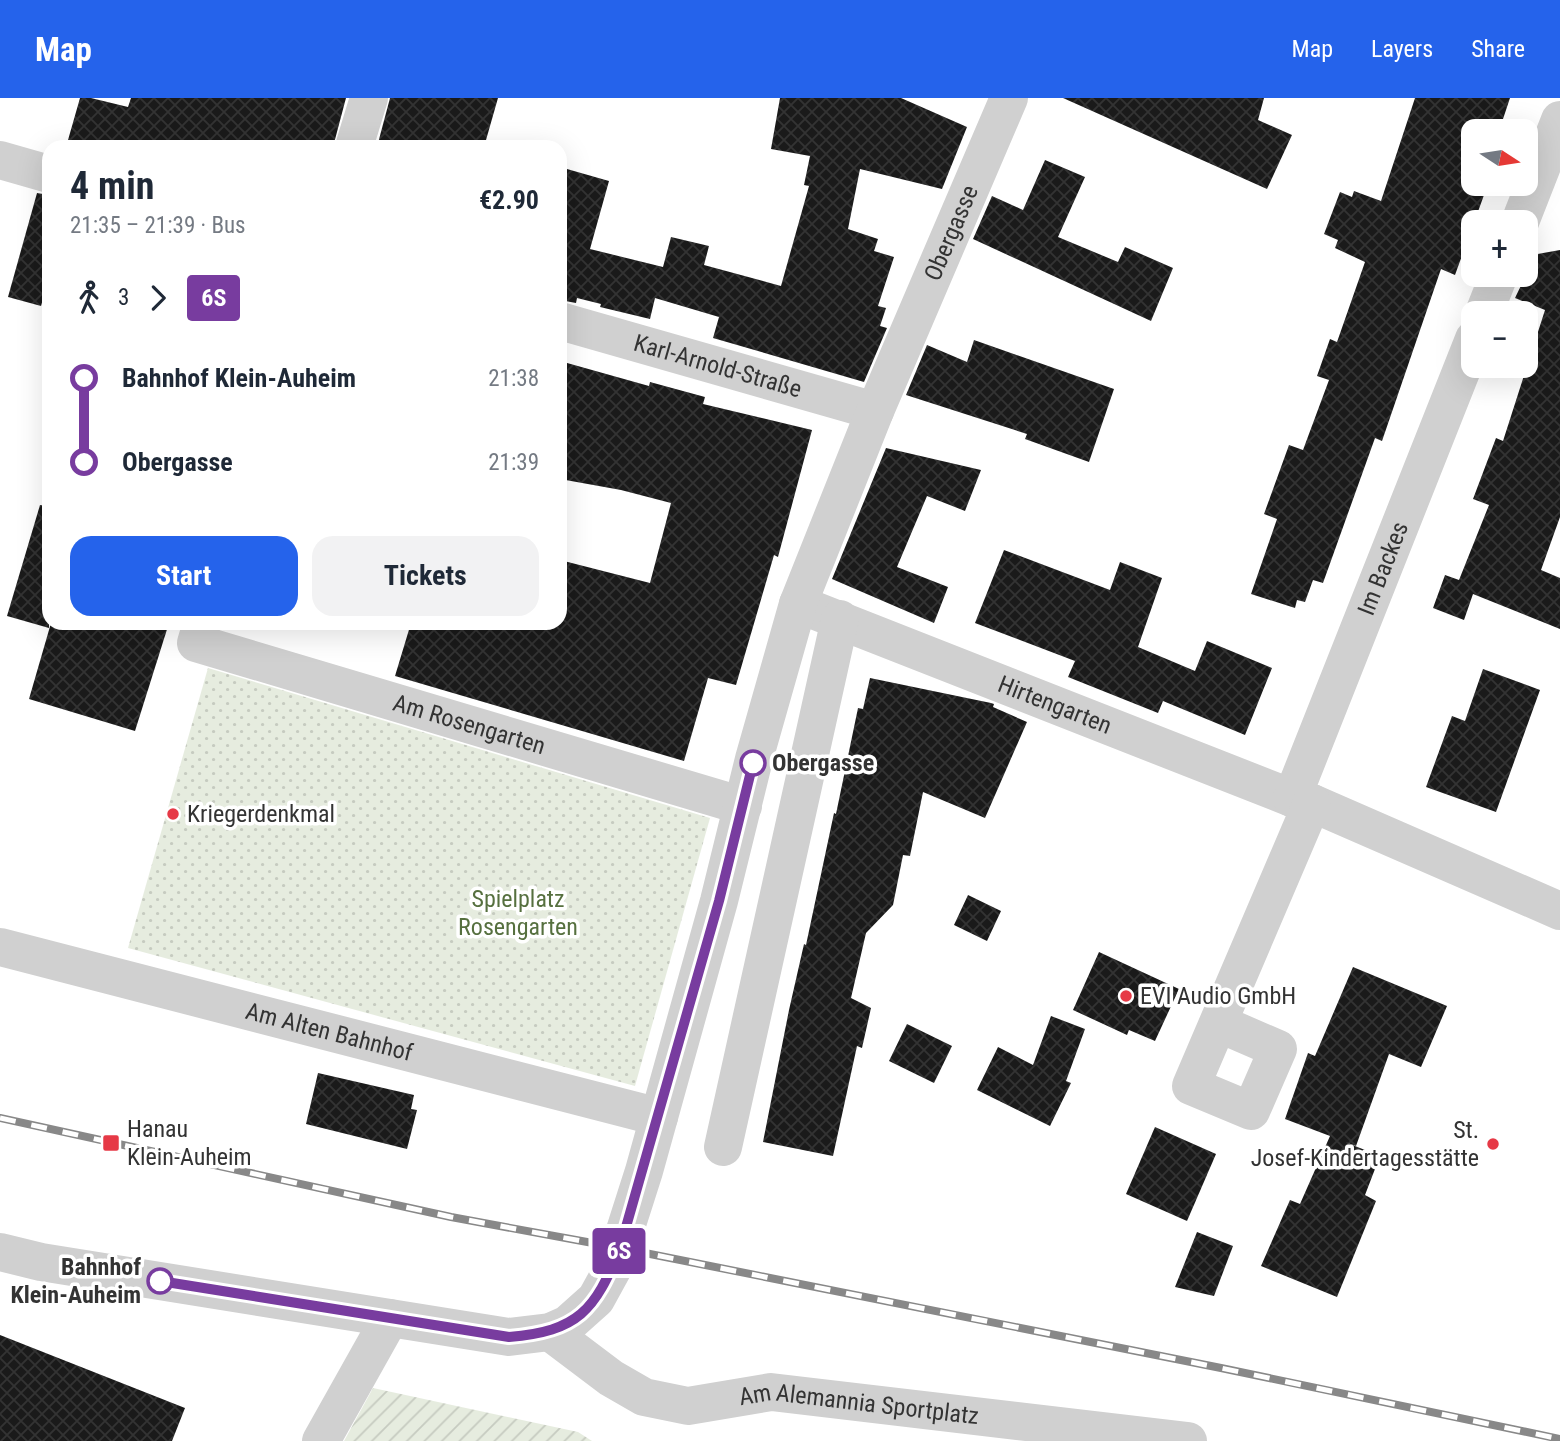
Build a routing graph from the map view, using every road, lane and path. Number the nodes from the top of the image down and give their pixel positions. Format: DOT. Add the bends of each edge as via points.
graph roads {
  1 [pos="369,98"];
  2 [pos="1009,98"];
  3 [pos="1560,120"];
  4 [pos="356,140"];
  5 [pos="0,160"];
  6 [pos="42,172"];
  7 [pos="1525,210"];
  8 [pos="567,323"];
  9 [pos="1461,374"];
  10 [pos="875,411"];
  11 [pos="798,604"];
  12 [pos="840,619"];
  13 [pos="199,633"];
  14 [pos="1302,800"];
  15 [pos="743,806"];
  16 [pos="1560,911"];
  17 [pos="0,947"];
  18 [pos="1217,1023"];
  19 [pos="659,1117"];
  20 [pos="723,1147"];
  21 [pos="0,1252"];
  22 [pos="390,1318"];
  23 [pos="550,1332"];
  24 [pos="321,1441"];
  25 [pos="1188,1441"];
  1 -- 4 [label="street"];
  2 -- 10 [label="street, Obergasse"];
  3 -- 7 [label="street"];
  5 -- 6 [label="street"];
  8 -- 10 [label="street, Karl-Arnold-Straße"];
  9 -- 14 [label="street, Im Backes"];
  10 -- 11 [label="street, Obergasse"];
  11 -- 12 [label="street, Hirtengarten"];
  11 -- 15 [label="street, Obergasse"];
  12 -- 14 [label="street, Hirtengarten"];
  12 -- 20 [label="street"];
  13 -- 15 [label="street, Am Rosengarten"];
  14 -- 16 [label="street, Hirtengarten"];
  14 -- 18 [label="street"];
  15 -- 19 [label="street, Obergasse"];
  17 -- 19 [label="street, Am Alten Bahnhof"];
  19 -- 23 [label="street, Obergasse" via="604,1287 568,1324"];
  21 -- 22 [label="street"];
  22 -- 23 [label="street" via="509,1337"];
  22 -- 24 [label="street"];
  23 -- 25 [label="street, Am Alemannia Sportplatz" via="644,1397 688,1406 771,1392"];
}
